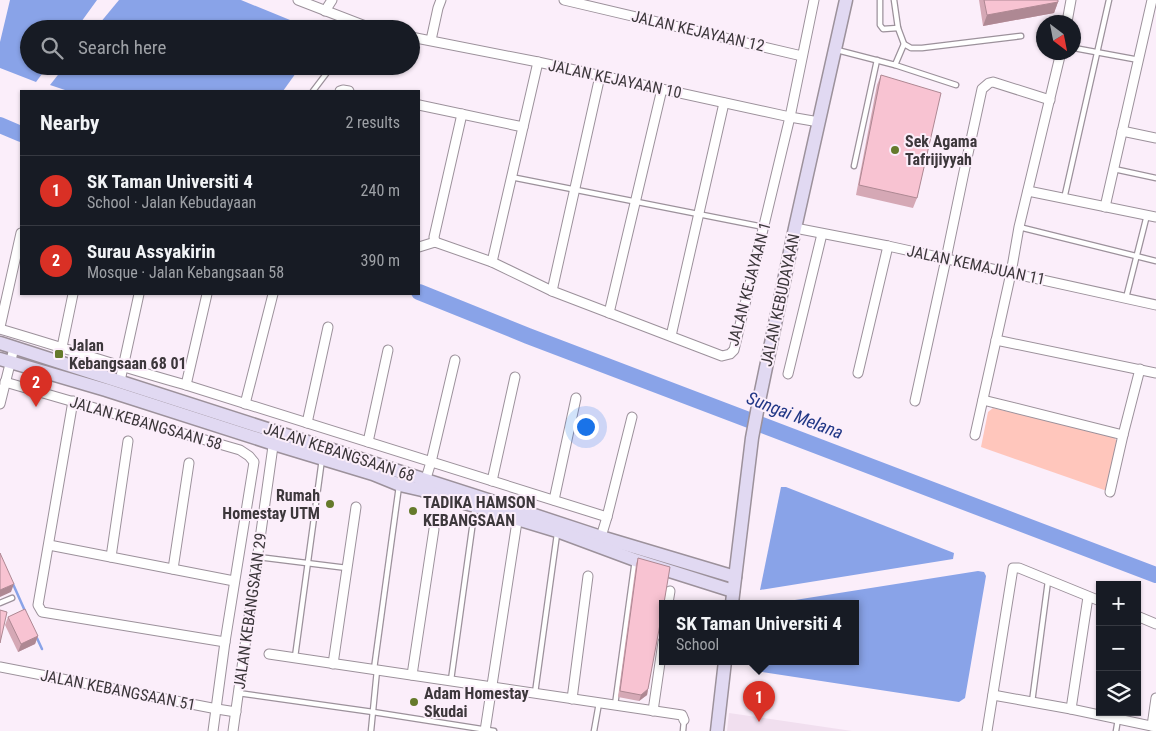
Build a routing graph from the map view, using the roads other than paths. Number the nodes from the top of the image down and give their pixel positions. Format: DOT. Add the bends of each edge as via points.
graph roads {
  1 [pos="298,0"];
  2 [pos="332,0"];
  3 [pos="441,0"];
  4 [pos="564,0"];
  5 [pos="814,0"];
  6 [pos="846,0"];
  7 [pos="880,0"];
  8 [pos="894,0"];
  9 [pos="1071,0"];
  10 [pos="1109,0"];
  11 [pos="1152,0"];
  12 [pos="325,11"];
  13 [pos="1068,15"];
  14 [pos="346,20"];
  15 [pos="898,28"];
  16 [pos="1021,36"];
  17 [pos="420,38"];
  18 [pos="431,40"];
  19 [pos="904,44"];
  20 [pos="836,49"];
  21 [pos="1081,49"];
  22 [pos="1098,52"];
  23 [pos="802,56"];
  24 [pos="877,60"];
  25 [pos="1059,60"];
  26 [pos="1139,60"];
  27 [pos="538,62"];
  28 [pos="895,65"];
  29 [pos="325,75"];
  30 [pos="600,76"];
  31 [pos="956,85"];
  32 [pos="662,89"];
  33 [pos="314,90"];
  34 [pos="1050,100"];
  35 [pos="724,102"];
  36 [pos="420,106"];
  37 [pos="462,114"];
  38 [pos="790,117"];
  39 [pos="819,122"];
  40 [pos="523,127"];
  41 [pos="1122,131"];
  42 [pos="1156,138"];
  43 [pos="854,166"];
  44 [pos="1114,169"];
  45 [pos="511,177"];
  46 [pos="1156,178"];
  47 [pos="575,189"];
  48 [pos="1028,191"];
  49 [pos="1064,199"];
  50 [pos="635,201"];
  51 [pos="1105,207"];
  52 [pos="698,214"];
  53 [pos="1151,216"];
  54 [pos="764,227"];
  55 [pos="1019,227"];
  56 [pos="795,228"];
  57 [pos="822,234"];
  58 [pos="20,238"];
  59 [pos="435,242"];
  60 [pos="888,246"];
  61 [pos="420,248"];
  62 [pos="1137,256"];
  63 [pos="946,259"];
  64 [pos="1156,260"];
  65 [pos="492,262"];
  66 [pos="1011,273"];
  67 [pos="552,291"];
  68 [pos="73,295"];
  69 [pos="139,295"];
  70 [pos="208,295"];
  71 [pos="273,295"];
  72 [pos="1126,298"];
  73 [pos="1156,305"];
  74 [pos="609,312"];
  75 [pos="328,327"];
  76 [pos="0,328"];
  77 [pos="671,336"];
  78 [pos="996,340"];
  79 [pos="0,343"];
  80 [pos="62,347"];
  81 [pos="14,348"];
  82 [pos="388,350"];
  83 [pos="455,360"];
  84 [pos="5,361"];
  85 [pos="123,367"];
  86 [pos="1140,369"];
  87 [pos="858,373"];
  88 [pos="1156,373"];
  89 [pos="788,374"];
  90 [pos="515,377"];
  91 [pos="120,381"];
  92 [pos="5,382"];
  93 [pos="186,385"];
  94 [pos="576,398"];
  95 [pos="915,400"];
  96 [pos="983,400"];
  97 [pos="73,401"];
  98 [pos="0,404"];
  99 [pos="245,404"];
  100 [pos="632,417"];
  101 [pos="307,423"];
  102 [pos="975,435"];
  103 [pos="1123,435"];
  104 [pos="275,438"];
  105 [pos="128,441"];
  106 [pos="368,442"];
  107 [pos="322,458"];
  108 [pos="431,462"];
  109 [pos="189,463"];
  110 [pos="492,481"];
  111 [pos="400,484"];
  112 [pos="424,485"];
  113 [pos="1110,492"];
  114 [pos="554,500"];
  115 [pos="356,506"];
  116 [pos="475,506"];
  117 [pos="518,514"];
  118 [pos="607,516"];
  119 [pos="434,529"];
  120 [pos="557,531"];
  121 [pos="600,542"];
  122 [pos="49,544"];
  123 [pos="258,556"];
  124 [pos="111,557"];
  125 [pos="635,560"];
  126 [pos="307,563"];
  127 [pos="348,568"];
  128 [pos="173,569"];
  129 [pos="588,576"];
  130 [pos="735,577"];
  131 [pos="234,581"];
  132 [pos="1048,581"];
  133 [pos="670,591"];
  134 [pos="732,597"];
  135 [pos="1088,597"];
  136 [pos="12,598"];
  137 [pos="668,600"];
  138 [pos="1096,600"];
  139 [pos="0,603"];
  140 [pos="1141,618"];
  141 [pos="1156,624"];
  142 [pos="225,642"];
  143 [pos="269,654"];
  144 [pos="295,658"];
  145 [pos="333,664"];
  146 [pos="660,665"];
  147 [pos="725,665"];
  148 [pos="0,668"];
  149 [pos="375,670"];
  150 [pos="412,675"];
  151 [pos="451,681"];
  152 [pos="493,687"];
  153 [pos="238,693"];
  154 [pos="535,693"];
  155 [pos="993,695"];
  156 [pos="1156,698"];
  157 [pos="572,699"];
  158 [pos="1032,702"];
  159 [pos="599,703"];
  160 [pos="615,705"];
  161 [pos="217,709"];
  162 [pos="1071,709"];
  163 [pos="653,711"];
  164 [pos="236,712"];
  165 [pos="373,712"];
  166 [pos="1096,713"];
  167 [pos="1112,716"];
  168 [pos="684,718"];
  169 [pos="1154,727"];
  170 [pos="214,731"];
  171 [pos="233,731"];
  172 [pos="371,731"];
  173 [pos="488,731"];
  174 [pos="594,731"];
  175 [pos="683,731"];
  176 [pos="717,731"];
  177 [pos="988,731"];
  178 [pos="1116,731"];
  1 -- 12 [label="street"];
  2 -- 12 [label="street"];
  3 -- 18 [label="street"];
  4 -- 23 [label="street, JALAN KEJAYAAN 12"];
  5 -- 23 [label="street, JALAN KEJAYAAN 1"];
  6 -- 20 [label="street, JALAN KEBUDAYAAN"];
  7 -- 15 [label="lane" via="880,25 883,29"];
  8 -- 15 [label="lane"];
  9 -- 13 [label="street"];
  10 -- 22 [label="lane"];
  11 -- 26 [label="street"];
  12 -- 14 [label="street"];
  15 -- 19 [label="lane"];
  16 -- 19 [label="lane" via="922,48"];
  17 -- 18 [label="street, JALAN KEJAYAAN 10"];
  18 -- 27 [label="street, JALAN KEJAYAAN 10"];
  19 -- 28 [label="lane"];
  20 -- 24 [label="lane"];
  20 -- 39 [label="street, JALAN KEBUDAYAAN"];
  21 -- 22 [label="lane"];
  22 -- 26 [label="lane"];
  22 -- 49 [label="lane"];
  23 -- 38 [label="street, JALAN KEJAYAAN 1"];
  24 -- 28 [label="lane"];
  24 -- 43 [label="lane"];
  25 -- 34 [label="street"];
  26 -- 41 [label="street"];
  27 -- 30 [label="street, JALAN KEJAYAAN 10"];
  27 -- 40 [label="street"];
  28 -- 31 [label="lane"];
  29 -- 33 [label="lane"];
  30 -- 32 [label="street, JALAN KEJAYAAN 10"];
  30 -- 47 [label="street"];
  32 -- 35 [label="street, JALAN KEJAYAAN 10"];
  32 -- 50 [label="street"];
  34 -- 48 [label="street"];
  34 -- 63 [label="street" via="993,82 982,89"];
  35 -- 38 [label="street, JALAN KEJAYAAN 10"];
  35 -- 52 [label="street"];
  36 -- 37 [label="street"];
  37 -- 40 [label="street"];
  37 -- 59 [label="street"];
  38 -- 39 [label="street, JALAN KEJAYAAN 10"];
  38 -- 54 [label="street, JALAN KEJAYAAN 1"];
  39 -- 56 [label="street, JALAN KEBUDAYAAN"];
  40 -- 45 [label="street"];
  41 -- 42 [label="street"];
  41 -- 44 [label="street"];
  44 -- 46 [label="lane"];
  44 -- 51 [label="street"];
  45 -- 47 [label="lane"];
  45 -- 65 [label="street"];
  47 -- 50 [label="lane"];
  47 -- 67 [label="street"];
  48 -- 49 [label="street"];
  48 -- 55 [label="street"];
  49 -- 51 [label="street"];
  50 -- 52 [label="lane"];
  50 -- 74 [label="street"];
  51 -- 53 [label="street"];
  52 -- 54 [label="lane"];
  52 -- 77 [label="street"];
  53 -- 62 [label="lane"];
  54 -- 77 [label="street, JALAN KEJAYAAN 1" via="734,350 722,356"];
  55 -- 62 [label="lane"];
  55 -- 66 [label="street"];
  56 -- 57 [label="street, JALAN KEMAJUAN 11"];
  56 -- 130 [label="street, JALAN KEBUDAYAAN" via="752,438"];
  57 -- 60 [label="street, JALAN KEMAJUAN 11"];
  57 -- 89 [label="street"];
  58 -- 76 [label="street"];
  59 -- 61 [label="street"];
  59 -- 65 [label="street"];
  60 -- 63 [label="street, JALAN KEMAJUAN 11"];
  60 -- 87 [label="street"];
  62 -- 64 [label="lane"];
  62 -- 72 [label="lane"];
  63 -- 66 [label="street, JALAN KEMAJUAN 11"];
  63 -- 95 [label="street"];
  65 -- 67 [label="street, JALAN KEJAYAAN 1"];
  66 -- 72 [label="street, JALAN KEMAJUAN 11"];
  66 -- 78 [label="street"];
  67 -- 74 [label="street, JALAN KEJAYAAN 1"];
  68 -- 80 [label="street"];
  69 -- 85 [label="street"];
  70 -- 93 [label="street"];
  71 -- 99 [label="street"];
  72 -- 73 [label="street, JALAN KEMAJUAN 11"];
  74 -- 77 [label="street, JALAN KEJAYAAN 1"];
  75 -- 101 [label="street"];
  76 -- 80 [label="street"];
  78 -- 86 [label="street"];
  78 -- 96 [label="street"];
  79 -- 81 [label="street, JALAN KEBANGSAAN 68"];
  80 -- 85 [label="street"];
  81 -- 84 [label="street"];
  81 -- 91 [label="street, JALAN KEBANGSAAN 68"];
  82 -- 106 [label="street"];
  83 -- 108 [label="street"];
  84 -- 92 [label="street"];
  84 -- 104 [label="street, JALAN KEBANGSAAN 68"];
  85 -- 91 [label="street"];
  85 -- 93 [label="street"];
  86 -- 88 [label="street"];
  86 -- 103 [label="street"];
  90 -- 110 [label="street"];
  91 -- 104 [label="street, JALAN KEBANGSAAN 68"];
  92 -- 97 [label="street, JALAN KEBANGSAAN 58"];
  92 -- 98 [label="street"];
  93 -- 99 [label="street"];
  94 -- 114 [label="street"];
  96 -- 102 [label="street"];
  96 -- 103 [label="street"];
  97 -- 122 [label="street"];
  97 -- 131 [label="street, JALAN KEBANGSAAN 58" via="240,450 249,456 254,462"];
  99 -- 101 [label="street"];
  100 -- 118 [label="street"];
  101 -- 106 [label="street"];
  103 -- 113 [label="street"];
  104 -- 107 [label="street, JALAN KEBANGSAAN 68"];
  104 -- 112 [label="street, JALAN KEBANGSAAN 68"];
  104 -- 123 [label="street, JALAN KEBANGSAAN 29"];
  105 -- 124 [label="street"];
  106 -- 108 [label="street"];
  107 -- 111 [label="street, JALAN KEBANGSAAN 68"];
  107 -- 126 [label="lane"];
  108 -- 110 [label="street"];
  108 -- 112 [label="street"];
  109 -- 128 [label="street"];
  110 -- 114 [label="street"];
  111 -- 112 [label="street, JALAN KEBANGSAAN 68"];
  111 -- 149 [label="lane"];
  112 -- 116 [label="street, JALAN KEBANGSAAN 68"];
  112 -- 117 [label="street, JALAN KEBANGSAAN 68"];
  114 -- 118 [label="street"];
  115 -- 127 [label="street"];
  116 -- 117 [label="street, JALAN KEBANGSAAN 68"];
  116 -- 151 [label="lane"];
  117 -- 120 [label="street, JALAN KEBANGSAAN 68"];
  117 -- 121 [label="street, JALAN KEBANGSAAN 68"];
  117 -- 152 [label="street"];
  118 -- 121 [label="street"];
  119 -- 150 [label="street"];
  120 -- 121 [label="street, JALAN KEBANGSAAN 68"];
  120 -- 154 [label="lane"];
  121 -- 125 [label="street, JALAN KEBANGSAAN 68"];
  121 -- 130 [label="street, JALAN KEBANGSAAN 68"];
  122 -- 124 [label="street"];
  122 -- 142 [label="street" via="38,605 42,612"];
  123 -- 126 [label="lane"];
  123 -- 153 [label="street, JALAN KEBANGSAAN 29"];
  124 -- 128 [label="street"];
  125 -- 134 [label="street, JALAN KEBANGSAAN 68"];
  125 -- 160 [label="lane"];
  126 -- 127 [label="lane"];
  126 -- 144 [label="lane"];
  127 -- 145 [label="street"];
  128 -- 131 [label="street"];
  129 -- 157 [label="street"];
  130 -- 134 [label="street, JALAN KEBUDAYAAN"];
  131 -- 142 [label="street"];
  132 -- 135 [label="street"];
  132 -- 155 [label="street" via="1013,568"];
  132 -- 158 [label="lane"];
  133 -- 137 [label="street"];
  135 -- 138 [label="street"];
  135 -- 162 [label="street"];
  136 -- 139 [label="lane"];
  140 -- 141 [label="street"];
  142 -- 161 [label="street"];
  143 -- 144 [label="street"];
  144 -- 145 [label="street"];
  145 -- 149 [label="street"];
  146 -- 163 [label="street"];
  147 -- 176 [label="street"];
  148 -- 161 [label="street, JALAN KEBANGSAAN 51"];
  149 -- 150 [label="street"];
  149 -- 165 [label="lane"];
  150 -- 151 [label="street"];
  151 -- 152 [label="street"];
  152 -- 154 [label="street"];
  152 -- 173 [label="street"];
  153 -- 164 [label="street, JALAN KEBANGSAAN 29"];
  153 -- 165 [label="lane"];
  154 -- 157 [label="street"];
  155 -- 158 [label="street"];
  155 -- 177 [label="street"];
  156 -- 169 [label="street"];
  157 -- 159 [label="street"];
  158 -- 162 [label="street"];
  159 -- 160 [label="street"];
  159 -- 174 [label="lane"];
  160 -- 163 [label="street"];
  161 -- 164 [label="street, JALAN KEBANGSAAN 51"];
  161 -- 170 [label="street"];
  162 -- 166 [label="street"];
  163 -- 168 [label="street"];
  164 -- 171 [label="street, JALAN KEBANGSAAN 29"];
  165 -- 172 [label="lane"];
  165 -- 173 [label="lane"];
  167 -- 169 [label="street"];
  167 -- 178 [label="lane"];
  168 -- 175 [label="lane"];
}
